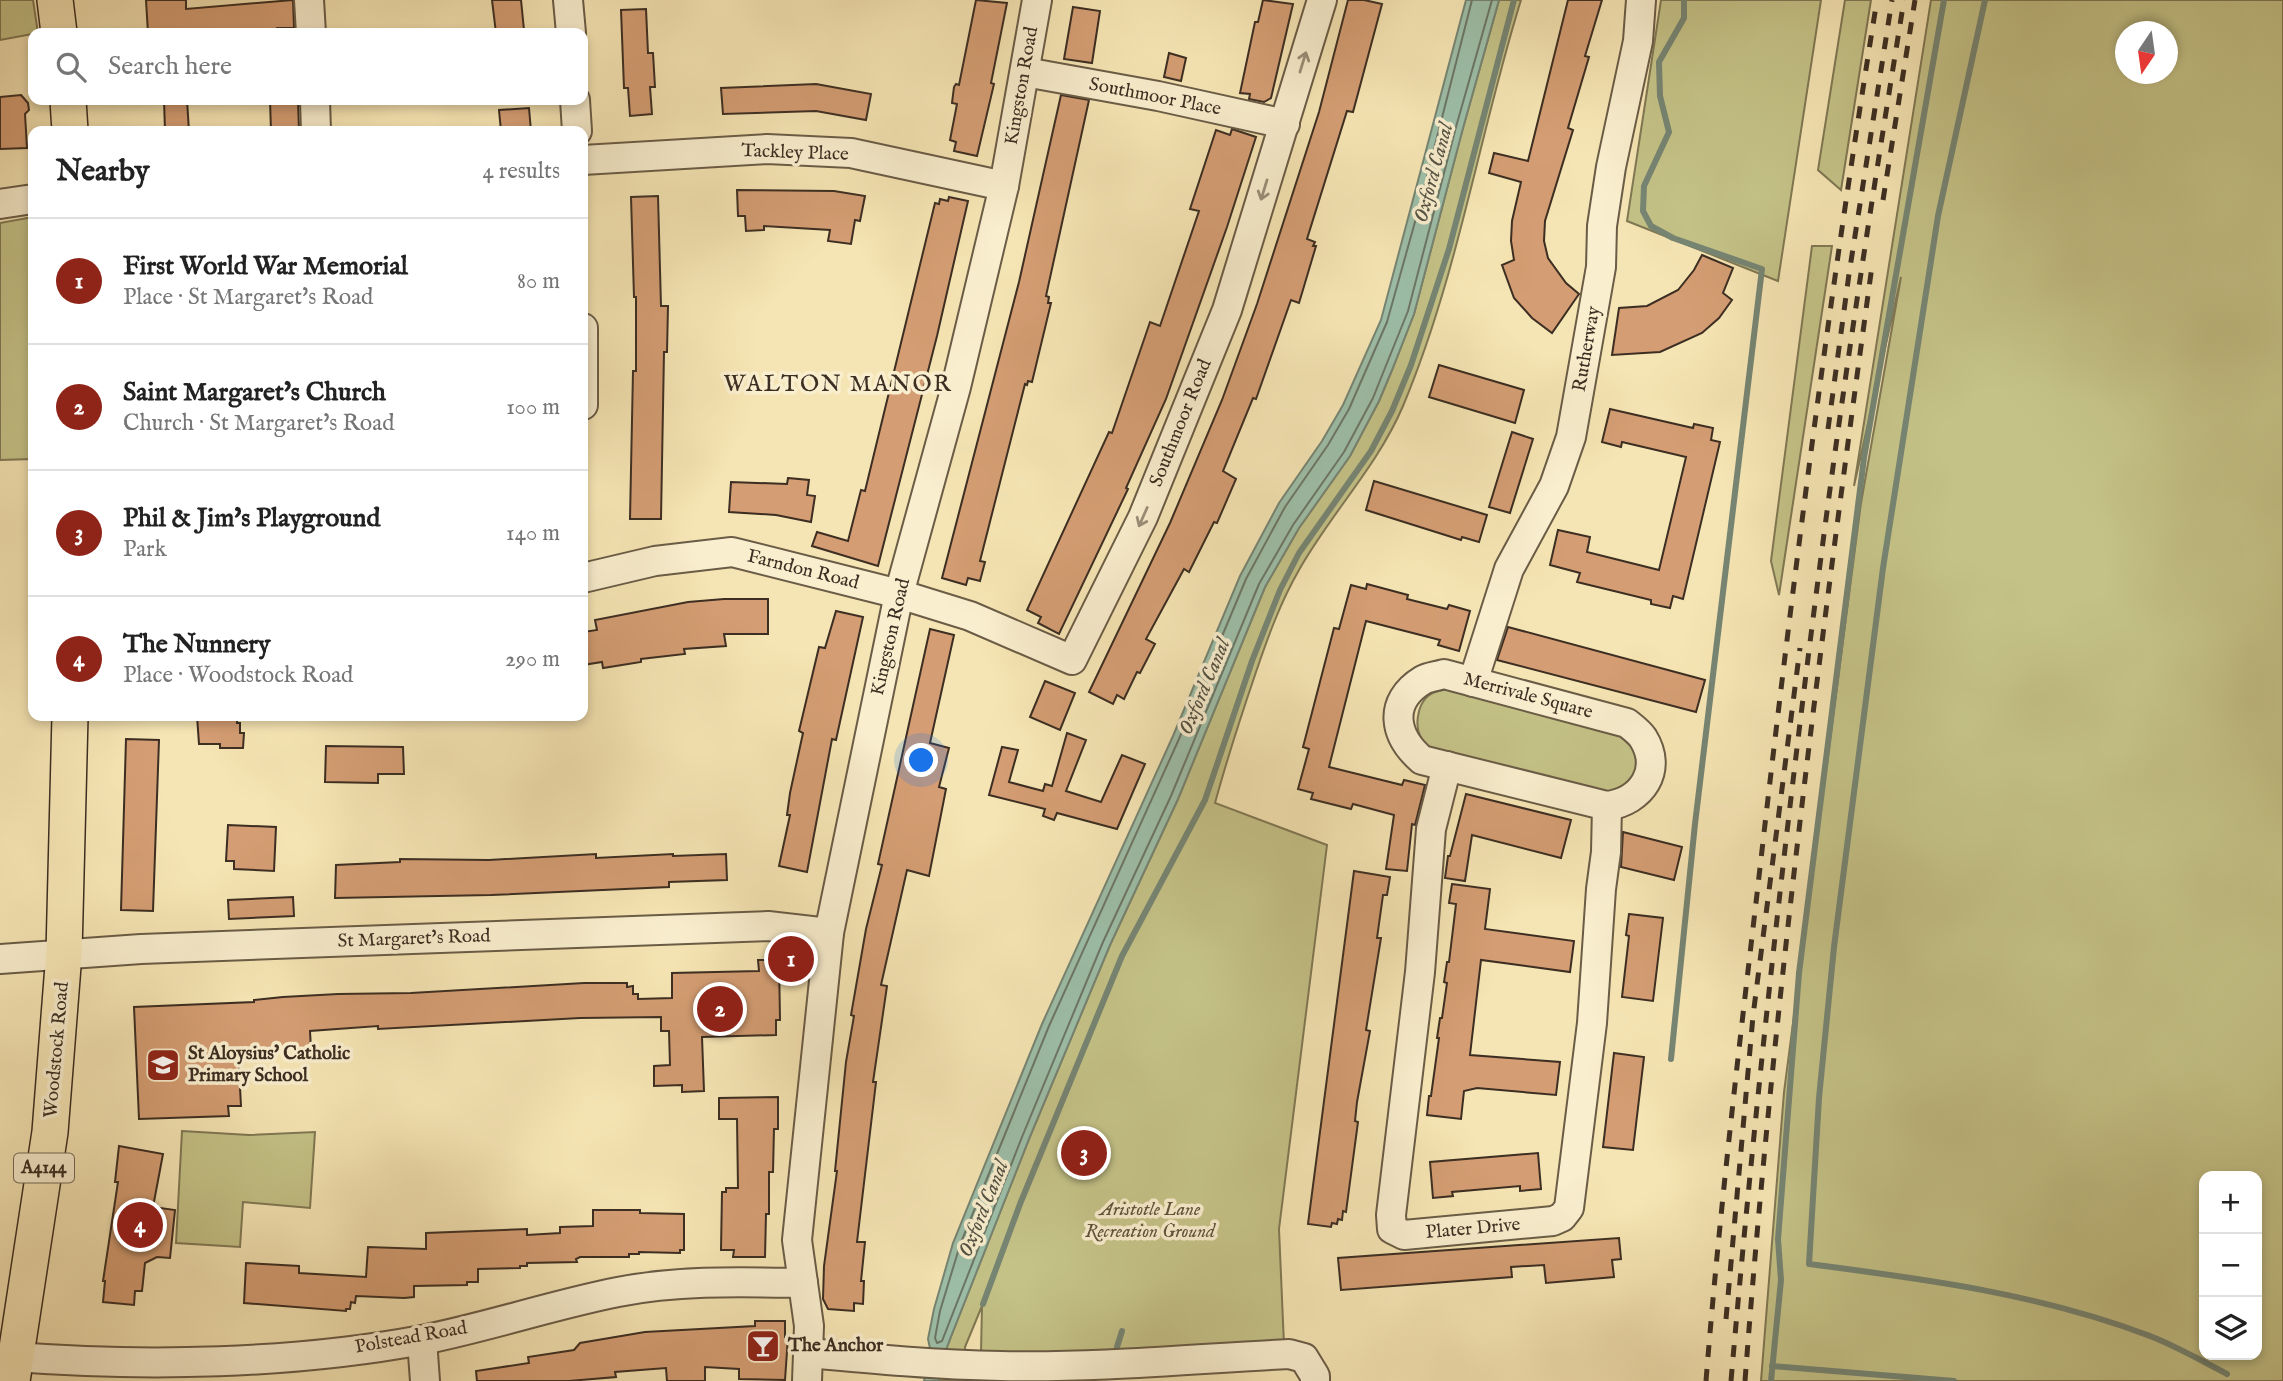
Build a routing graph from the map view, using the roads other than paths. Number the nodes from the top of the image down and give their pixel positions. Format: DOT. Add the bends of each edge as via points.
graph roads {
  1 [pos="54,0"];
  2 [pos="309,0"];
  3 [pos="568,0"];
  4 [pos="1037,0"];
  5 [pos="1322,0"];
  6 [pos="1641,0"];
  7 [pos="58,28"];
  8 [pos="312,28"];
  9 [pos="570,28"];
  10 [pos="1025,72"];
  11 [pos="68,105"];
  12 [pos="315,105"];
  13 [pos="575,105"];
  14 [pos="1285,124"];
  15 [pos="70,126"];
  16 [pos="316,126"];
  17 [pos="577,126"];
  18 [pos="588,160"];
  19 [pos="1004,186"];
  20 [pos="28,200"];
  21 [pos="0,204"];
  22 [pos="588,577"];
  23 [pos="900,594"];
  24 [pos="1473,682"];
  25 [pos="70,721"];
  26 [pos="1447,766"];
  27 [pos="1607,806"];
  28 [pos="829,933"];
  29 [pos="64,953"];
  30 [pos="0,960"];
  31 [pos="790,1283"];
  32 [pos="422,1340"];
  33 [pos="809,1340"];
  34 [pos="14,1369"];
  35 [pos="1310,1370"];
  36 [pos="425,1381"];
  37 [pos="807,1381"];
  1 -- 7 [label="main road"];
  2 -- 8 [label="street"];
  3 -- 9 [label="street"];
  4 -- 10 [label="street, Kingston Road"];
  14 -- 5 [label="street, Southmoor Road, one-way"];
  6 -- 24 [label="street, Rutherway" via="1638,41 1611,167 1601,267 1571,437 1554,486 1509,569"];
  10 -- 14 [label="street, Southmoor Place"];
  10 -- 19 [label="street, Kingston Road"];
  11 -- 15 [label="main road"];
  12 -- 16 [label="street"];
  13 -- 17 [label="street"];
  14 -- 23 [label="street, Southmoor Road, one-way" via="1227,310 1143,517 1072,660 970,617"];
  18 -- 19 [label="street, Tackley Place" via="767,149 851,153"];
  19 -- 23 [label="street, Kingston Road"];
  20 -- 21 [label="street"];
  22 -- 23 [label="street, Farndon Road" via="655,561 732,552"];
  23 -- 28 [label="street, Kingston Road"];
  24 -- 26 [label="street, Merrivale Square" via="1444,674 1424,679 1404,697 1397,723 1407,747 1422,760"];
  24 -- 27 [label="street, Merrivale Square" via="1627,723 1642,737 1651,756 1649,776 1637,794 1623,804"];
  25 -- 29 [label="main road, Woodstock Road / A4144"];
  26 -- 27 [label="street, Merrivale Square"];
  26 -- 27 [label="street, Plater Drive" via="1431,829 1420,972 1391,1215 1392,1229 1404,1235 1553,1221 1569,1208 1592,1023"];
  28 -- 29 [label="street, St Margaret's Road" via="768,926"];
  28 -- 31 [label="street, Kingston Road"];
  29 -- 30 [label="street, St Margaret's Road"];
  29 -- 34 [label="main road, Woodstock Road / A4144" via="50,1132"];
  31 -- 32 [label="street, Polstead Road" via="704,1282 619,1292"];
  31 -- 33 [label="street, Kingston Road"];
  32 -- 34 [label="street, Polstead Road" via="314,1354"];
  32 -- 36 [label="street"];
  33 -- 35 [label="street" via="833,1340 889,1360 959,1365 1140,1363 1289,1354"];
  33 -- 37 [label="street, Kingston Road"];
}
